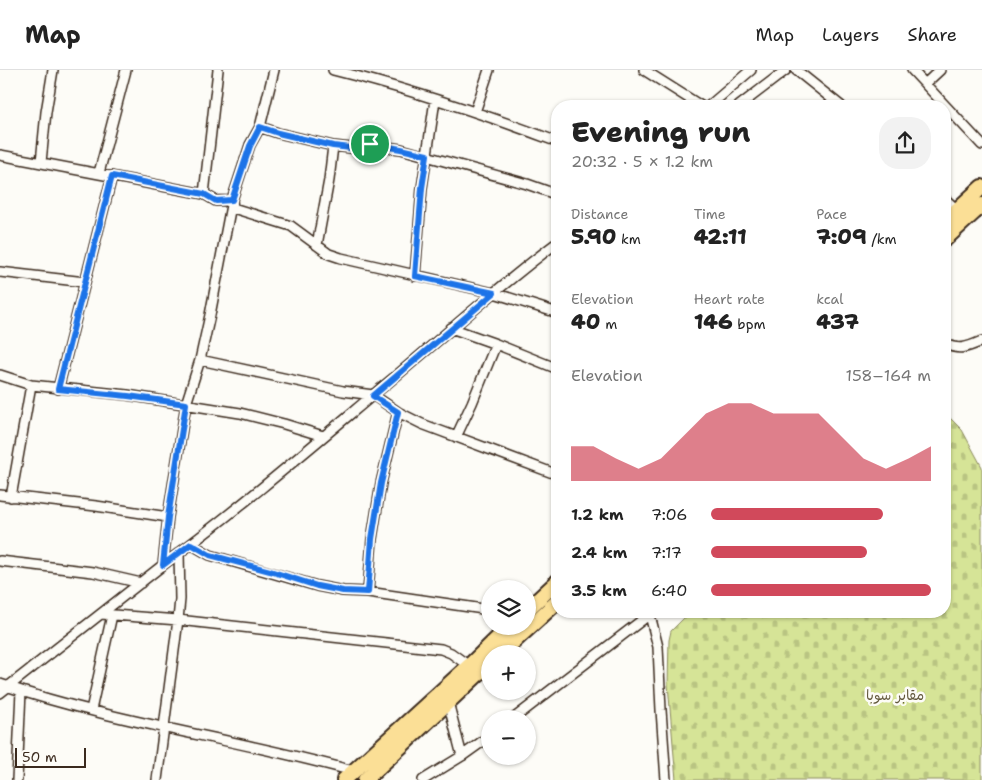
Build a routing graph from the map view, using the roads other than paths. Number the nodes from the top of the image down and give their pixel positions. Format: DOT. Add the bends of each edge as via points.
graph roads {
  1 [pos="53,70"];
  2 [pos="126,70"];
  3 [pos="218,70"];
  4 [pos="274,70"];
  5 [pos="333,70"];
  6 [pos="489,70"];
  7 [pos="644,70"];
  8 [pos="751,70"];
  9 [pos="786,70"];
  10 [pos="796,70"];
  11 [pos="912,70"];
  12 [pos="940,70"];
  13 [pos="370,74"];
  14 [pos="925,84"];
  15 [pos="434,100"];
  16 [pos="692,100"];
  17 [pos="716,100"];
  18 [pos="747,100"];
  19 [pos="834,100"];
  20 [pos="940,100"];
  21 [pos="475,112"];
  22 [pos="951,112"];
  23 [pos="260,127"];
  24 [pos="551,139"];
  25 [pos="982,145"];
  26 [pos="333,146"];
  27 [pos="0,155"];
  28 [pos="427,155"];
  29 [pos="41,162"];
  30 [pos="99,173"];
  31 [pos="112,176"];
  32 [pos="982,187"];
  33 [pos="551,193"];
  34 [pos="204,194"];
  35 [pos="232,200"];
  36 [pos="951,204"];
  37 [pos="982,205"];
  38 [pos="957,210"];
  39 [pos="951,216"];
  40 [pos="951,233"];
  41 [pos="317,244"];
  42 [pos="551,248"];
  43 [pos="0,272"];
  44 [pos="415,276"];
  45 [pos="85,282"];
  46 [pos="494,293"];
  47 [pos="551,311"];
  48 [pos="451,328"];
  49 [pos="982,341"];
  50 [pos="496,344"];
  51 [pos="951,347"];
  52 [pos="200,360"];
  53 [pos="551,366"];
  54 [pos="0,374"];
  55 [pos="30,385"];
  56 [pos="58,389"];
  57 [pos="373,396"];
  58 [pos="186,404"];
  59 [pos="398,412"];
  60 [pos="323,436"];
  61 [pos="456,437"];
  62 [pos="551,472"];
  63 [pos="0,495"];
  64 [pos="11,497"];
  65 [pos="168,517"];
  66 [pos="191,544"];
  67 [pos="179,553"];
  68 [pos="0,561"];
  69 [pos="163,565"];
  70 [pos="141,583"];
  71 [pos="551,588"];
  72 [pos="368,592"];
  73 [pos="536,602"];
  74 [pos="551,607"];
  75 [pos="481,609"];
  76 [pos="101,614"];
  77 [pos="112,615"];
  78 [pos="642,618"];
  79 [pos="651,618"];
  80 [pos="178,620"];
  81 [pos="501,635"];
  82 [pos="510,645"];
  83 [pos="469,666"];
  84 [pos="481,671"];
  85 [pos="4,686"];
  86 [pos="21,691"];
  87 [pos="0,693"];
  88 [pos="448,702"];
  89 [pos="91,710"];
  90 [pos="525,710"];
  91 [pos="165,728"];
  92 [pos="481,742"];
  93 [pos="462,756"];
  94 [pos="349,776"];
  95 [pos="17,780"];
  96 [pos="157,780"];
  97 [pos="365,780"];
  98 [pos="423,780"];
  99 [pos="666,780"];
  1 -- 29 [label="street"];
  2 -- 30 [label="street"];
  3 -- 34 [label="street"];
  4 -- 23 [label="street"];
  5 -- 13 [label="street"];
  6 -- 21 [label="street"];
  7 -- 16 [label="street"];
  8 -- 17 [label="street"];
  9 -- 18 [label="street"];
  10 -- 19 [label="street"];
  11 -- 14 [label="street"];
  12 -- 14 [label="street"];
  13 -- 15 [label="street"];
  14 -- 20 [label="street"];
  15 -- 21 [label="street"];
  15 -- 28 [label="street"];
  21 -- 24 [label="street"];
  22 -- 25 [label="street"];
  23 -- 26 [label="street"];
  23 -- 35 [label="street" via="250,146"];
  26 -- 28 [label="street" via="351,148 370,144"];
  26 -- 41 [label="street"];
  27 -- 29 [label="street"];
  28 -- 33 [label="street"];
  28 -- 44 [label="street"];
  29 -- 30 [label="street"];
  30 -- 31 [label="street"];
  31 -- 34 [label="street"];
  31 -- 45 [label="street"];
  32 -- 38 [label="highway"];
  34 -- 35 [label="street" via="216,201"];
  35 -- 41 [label="street" via="233,208 291,226"];
  35 -- 52 [label="street"];
  36 -- 38 [label="street"];
  37 -- 40 [label="highway"];
  38 -- 39 [label="highway"];
  41 -- 44 [label="street" via="329,254"];
  42 -- 46 [label="street"];
  43 -- 45 [label="street"];
  44 -- 46 [label="street"];
  45 -- 56 [label="street"];
  46 -- 47 [label="street"];
  46 -- 48 [label="street"];
  48 -- 50 [label="street"];
  48 -- 57 [label="street"];
  49 -- 51 [label="street" via="966,348"];
  50 -- 53 [label="street"];
  50 -- 61 [label="street"];
  52 -- 57 [label="street"];
  52 -- 58 [label="street"];
  54 -- 55 [label="street"];
  55 -- 56 [label="street"];
  55 -- 64 [label="street"];
  56 -- 58 [label="street"];
  57 -- 59 [label="street"];
  57 -- 60 [label="street"];
  58 -- 60 [label="street" via="240,413"];
  58 -- 65 [label="street"];
  59 -- 61 [label="street"];
  59 -- 72 [label="street" via="381,483"];
  60 -- 66 [label="street"];
  61 -- 62 [label="street"];
  63 -- 64 [label="street"];
  64 -- 65 [label="street"];
  65 -- 69 [label="street"];
  66 -- 67 [label="street"];
  66 -- 72 [label="street" via="210,555 317,586"];
  67 -- 69 [label="street"];
  67 -- 80 [label="street"];
  68 -- 70 [label="street" via="93,572"];
  69 -- 70 [label="street"];
  70 -- 76 [label="street"];
  71 -- 73 [label="highway"];
  72 -- 75 [label="street"];
  74 -- 82 [label="highway"];
  76 -- 77 [label="street"];
  76 -- 85 [label="street"];
  77 -- 80 [label="street"];
  77 -- 89 [label="street"];
  78 -- 90 [label="street"];
  79 -- 99 [label="street" via="658,647"];
  80 -- 83 [label="street" via="442,649"];
  80 -- 91 [label="street"];
  81 -- 83 [label="highway"];
  83 -- 94 [label="highway"];
  84 -- 88 [label="highway"];
  85 -- 86 [label="street"];
  85 -- 87 [label="street"];
  86 -- 89 [label="street"];
  86 -- 95 [label="street"];
  88 -- 93 [label="street"];
  88 -- 97 [label="highway"];
  89 -- 91 [label="street"];
  91 -- 94 [label="street" via="300,757"];
  91 -- 96 [label="street"];
  92 -- 93 [label="street"];
  93 -- 98 [label="street"];
}
